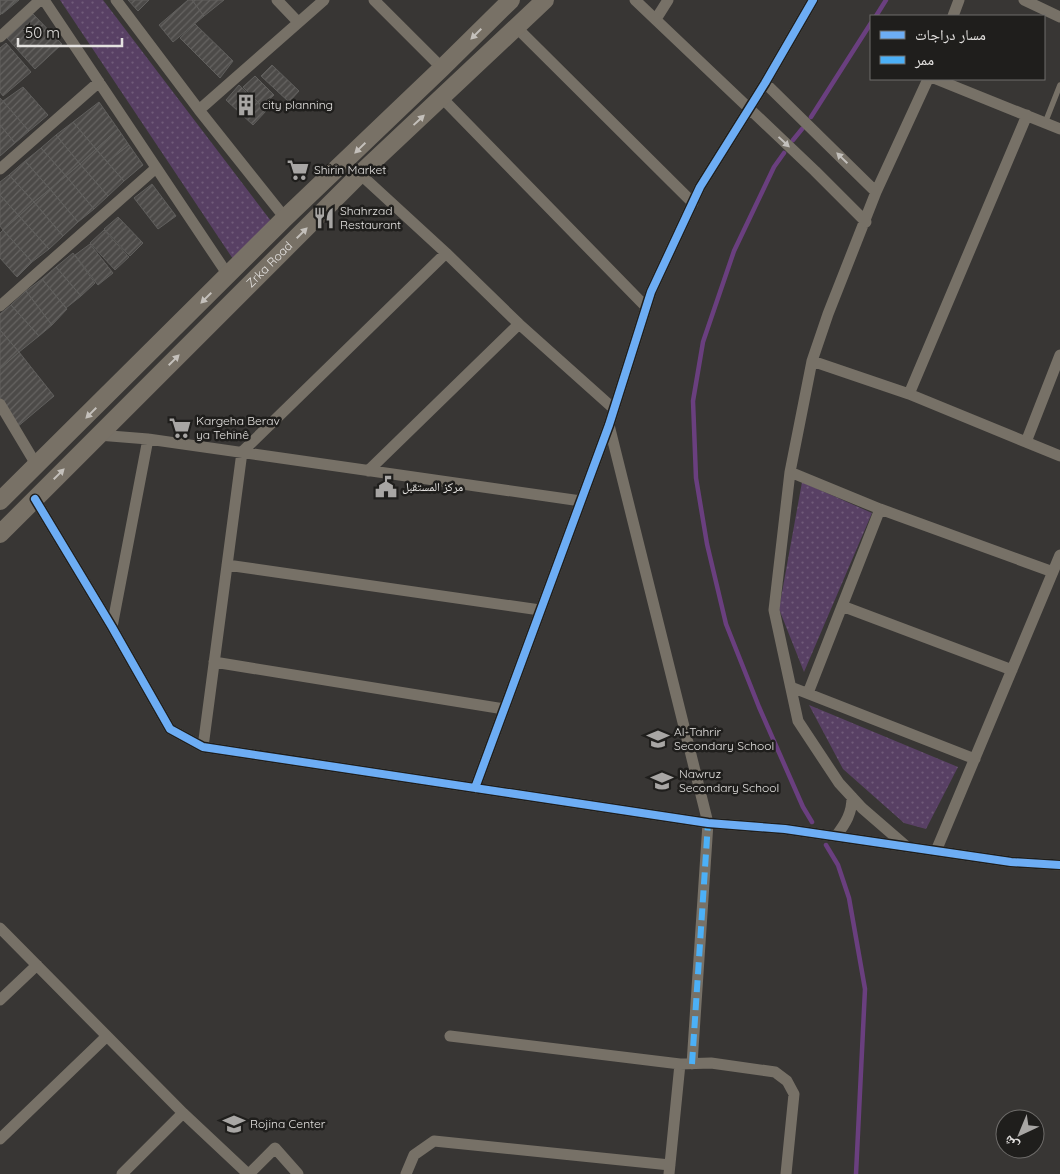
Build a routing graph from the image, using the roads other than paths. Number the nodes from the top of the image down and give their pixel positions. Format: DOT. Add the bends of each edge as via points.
graph roads {
  1 [pos="40,0"];
  2 [pos="44,0"];
  3 [pos="116,0"];
  4 [pos="277,0"];
  5 [pos="324,0"];
  6 [pos="374,0"];
  7 [pos="511,0"];
  8 [pos="545,0"];
  9 [pos="635,0"];
  10 [pos="668,0"];
  11 [pos="813,0"];
  12 [pos="959,0"];
  13 [pos="1024,0"];
  14 [pos="953,15"];
  15 [pos="1060,18"];
  16 [pos="656,19"];
  17 [pos="298,22"];
  18 [pos="516,28"];
  19 [pos="0,37"];
  20 [pos="442,68"];
  21 [pos="928,80"];
  22 [pos="938,80"];
  23 [pos="99,82"];
  24 [pos="765,83"];
  25 [pos="1060,85"];
  26 [pos="443,99"];
  27 [pos="749,109"];
  28 [pos="199,110"];
  29 [pos="1026,115"];
  30 [pos="1045,123"];
  31 [pos="1060,129"];
  32 [pos="156,168"];
  33 [pos="0,169"];
  34 [pos="360,174"];
  35 [pos="876,192"];
  36 [pos="693,203"];
  37 [pos="285,218"];
  38 [pos="866,222"];
  39 [pos="446,253"];
  40 [pos="228,275"];
  41 [pos="0,306"];
  42 [pos="646,307"];
  43 [pos="519,324"];
  44 [pos="1060,355"];
  45 [pos="812,361"];
  46 [pos="910,394"];
  47 [pos="0,404"];
  48 [pos="614,409"];
  49 [pos="609,425"];
  50 [pos="98,435"];
  51 [pos="148,439"];
  52 [pos="1026,442"];
  53 [pos="242,452"];
  54 [pos="1060,456"];
  55 [pos="37,466"];
  56 [pos="368,471"];
  57 [pos="790,472"];
  58 [pos="35,499"];
  59 [pos="581,501"];
  60 [pos="0,502"];
  61 [pos="880,509"];
  62 [pos="0,534"];
  63 [pos="1060,555"];
  64 [pos="227,565"];
  65 [pos="1053,572"];
  66 [pos="842,606"];
  67 [pos="540,610"];
  68 [pos="112,627"];
  69 [pos="214,662"];
  70 [pos="1012,670"];
  71 [pos="791,687"];
  72 [pos="808,693"];
  73 [pos="504,709"];
  74 [pos="203,747"];
  75 [pos="975,760"];
  76 [pos="475,788"];
  77 [pos="852,797"];
  78 [pos="708,823"];
  79 [pos="836,836"];
  80 [pos="907,846"];
  81 [pos="936,851"];
  82 [pos="1060,865"];
  83 [pos="0,928"];
  84 [pos="37,965"];
  85 [pos="0,1000"];
  86 [pos="107,1036"];
  87 [pos="450,1036"];
  88 [pos="680,1064"];
  89 [pos="692,1064"];
  90 [pos="183,1113"];
  91 [pos="0,1139"];
  92 [pos="670,1169"];
  93 [pos="122,1174"];
  94 [pos="248,1174"];
  95 [pos="298,1174"];
  96 [pos="406,1174"];
  97 [pos="786,1174"];
  1 -- 19 [label="street"];
  2 -- 23 [label="street"];
  3 -- 28 [label="street"];
  4 -- 17 [label="street"];
  5 -- 17 [label="street"];
  6 -- 20 [label="street"];
  7 -- 20 [label="main road, Zrka Road, one-way"];
  8 -- 18 [label="main road, Zrka Road"];
  9 -- 16 [label="street"];
  10 -- 16 [label="street"];
  11 -- 24 [label="street"];
  12 -- 14 [label="street"];
  13 -- 15 [label="street"];
  16 -- 27 [label="street"];
  17 -- 28 [label="street"];
  18 -- 26 [label="main road, Zrka Road"];
  18 -- 36 [label="street"];
  20 -- 37 [label="main road, Zrka Road, one-way"];
  21 -- 35 [label="street"];
  22 -- 29 [label="street"];
  23 -- 32 [label="street"];
  23 -- 33 [label="street"];
  24 -- 27 [label="street"];
  35 -- 24 [label="street, one-way"];
  25 -- 30 [label="lane"];
  34 -- 26 [label="main road, Zrka Road, one-way"];
  26 -- 42 [label="street"];
  27 -- 36 [label="street"];
  27 -- 38 [label="street, one-way"];
  28 -- 37 [label="street"];
  29 -- 30 [label="street"];
  29 -- 46 [label="street"];
  30 -- 31 [label="street"];
  32 -- 40 [label="street"];
  32 -- 41 [label="street"];
  34 -- 39 [label="street"];
  50 -- 34 [label="main road, Zrka Road, one-way"];
  35 -- 38 [label="street"];
  36 -- 42 [label="street"];
  37 -- 40 [label="main road, Zrka Road"];
  38 -- 45 [label="street"];
  39 -- 43 [label="street"];
  39 -- 53 [label="street"];
  40 -- 55 [label="main road, Zrka Road, one-way"];
  42 -- 48 [label="street"];
  43 -- 48 [label="street"];
  43 -- 56 [label="street"];
  44 -- 52 [label="street"];
  45 -- 46 [label="street"];
  45 -- 57 [label="street"];
  46 -- 52 [label="street"];
  47 -- 55 [label="street"];
  48 -- 49 [label="street"];
  49 -- 59 [label="street"];
  49 -- 78 [label="street"];
  50 -- 51 [label="street"];
  58 -- 50 [label="main road, Zrka Road, one-way"];
  51 -- 53 [label="street"];
  51 -- 68 [label="street"];
  52 -- 54 [label="street"];
  53 -- 56 [label="street"];
  53 -- 64 [label="street"];
  55 -- 60 [label="main road, Zrka Road"];
  56 -- 59 [label="street"];
  57 -- 61 [label="street"];
  57 -- 71 [label="street" via="774,610"];
  58 -- 62 [label="main road, Zrka Road"];
  58 -- 68 [label="street"];
  59 -- 67 [label="street"];
  61 -- 65 [label="street"];
  61 -- 66 [label="street"];
  63 -- 65 [label="street"];
  64 -- 67 [label="street"];
  64 -- 69 [label="street"];
  65 -- 70 [label="street"];
  66 -- 70 [label="street"];
  66 -- 72 [label="street"];
  67 -- 73 [label="street"];
  68 -- 74 [label="street" via="170,729"];
  69 -- 73 [label="street"];
  69 -- 74 [label="street"];
  70 -- 75 [label="street"];
  71 -- 72 [label="street"];
  71 -- 77 [label="street" via="798,721"];
  72 -- 75 [label="street"];
  73 -- 76 [label="street"];
  74 -- 76 [label="street"];
  75 -- 81 [label="street"];
  76 -- 78 [label="street"];
  77 -- 79 [label="street" via="849,816"];
  77 -- 80 [label="street"];
  78 -- 79 [label="street"];
  78 -- 89 [label="street"];
  79 -- 80 [label="street"];
  80 -- 81 [label="street"];
  81 -- 82 [label="street" via="1011,862"];
  83 -- 84 [label="street"];
  84 -- 85 [label="street"];
  84 -- 86 [label="street"];
  86 -- 90 [label="street"];
  86 -- 91 [label="street"];
  87 -- 88 [label="street"];
  88 -- 89 [label="street"];
  88 -- 92 [label="street"];
  89 -- 97 [label="street" via="711,1063 775,1072 787,1081 794,1094"];
  90 -- 93 [label="street"];
  90 -- 94 [label="street"];
  92 -- 96 [label="street" via="434,1141 414,1155"];
  94 -- 95 [label="street" via="274,1148"];
}
